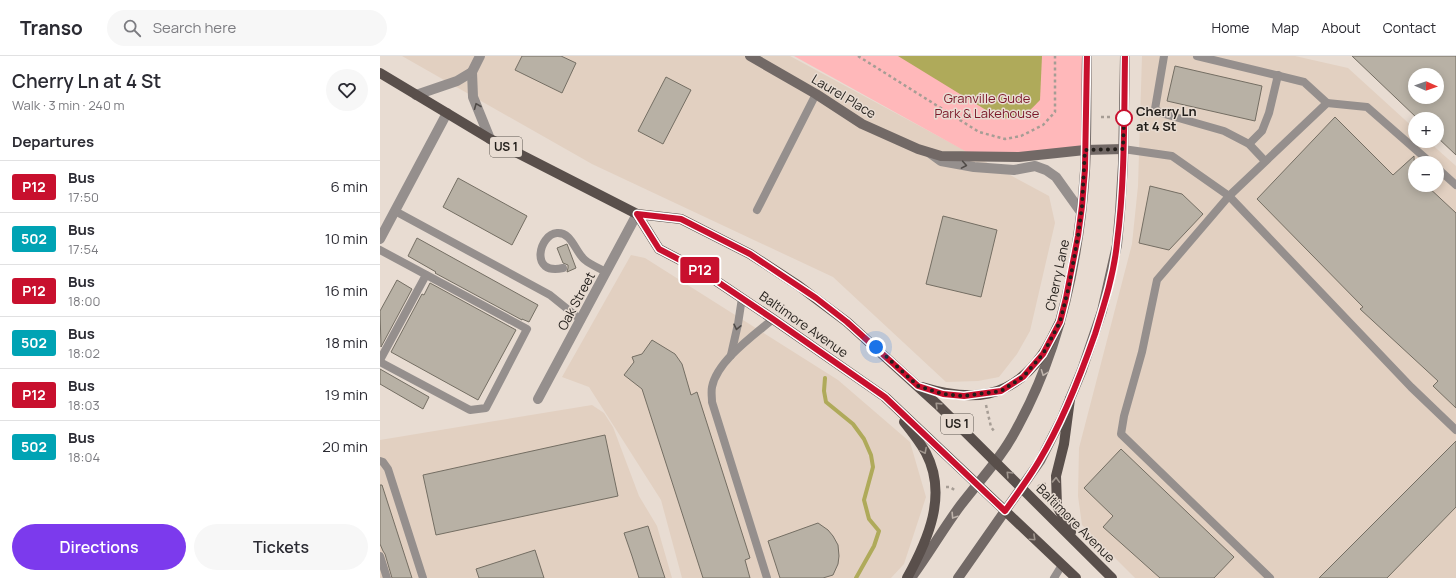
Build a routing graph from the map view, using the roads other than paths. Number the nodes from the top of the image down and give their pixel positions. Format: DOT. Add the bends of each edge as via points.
graph roads {
  1 [pos="480,56"];
  2 [pos="750,56"];
  3 [pos="1087,56"];
  4 [pos="1125,56"];
  5 [pos="1164,56"];
  6 [pos="1197,56"];
  7 [pos="472,72"];
  8 [pos="380,73"];
  9 [pos="1278,75"];
  10 [pos="816,94"];
  11 [pos="416,95"];
  12 [pos="1327,103"];
  13 [pos="447,113"];
  14 [pos="490,139"];
  15 [pos="1249,144"];
  16 [pos="1123,149"];
  17 [pos="1085,150"];
  18 [pos="928,152"];
  19 [pos="1423,156"];
  20 [pos="1266,161"];
  21 [pos="1444,174"];
  22 [pos="1456,185"];
  23 [pos="1229,196"];
  24 [pos="396,210"];
  25 [pos="757,210"];
  26 [pos="1081,212"];
  27 [pos="637,214"];
  28 [pos="380,240"];
  29 [pos="380,250"];
  30 [pos="563,268"];
  31 [pos="606,272"];
  32 [pos="426,275"];
  33 [pos="742,298"];
  34 [pos="773,319"];
  35 [pos="581,320"];
  36 [pos="1060,322"];
  37 [pos="731,355"];
  38 [pos="380,361"];
  39 [pos="918,386"];
  40 [pos="885,397"];
  41 [pos="538,399"];
  42 [pos="1070,399"];
  43 [pos="1456,430"];
  44 [pos="380,461"];
  45 [pos="996,461"];
  46 [pos="977,484"];
  47 [pos="1022,487"];
  48 [pos="1005,511"];
  49 [pos="1076,542"];
  50 [pos="380,556"];
  51 [pos="1062,565"];
  52 [pos="387,578"];
  53 [pos="422,578"];
  54 [pos="767,578"];
  55 [pos="907,578"];
  56 [pos="911,578"];
  57 [pos="958,578"];
  58 [pos="1054,578"];
  59 [pos="1076,578"];
  60 [pos="1112,578"];
  61 [pos="1270,578"];
  1 -- 7 [label="street"];
  2 -- 10 [label="main road, Laurel Place"];
  3 -- 17 [label="main road, Cherry Lane"];
  4 -- 16 [label="main road"];
  5 -- 15 [label="lane" via="1155,109 1224,131"];
  6 -- 9 [label="lane"];
  7 -- 11 [label="street" via="456,81"];
  14 -- 7 [label="street, one-way" via="473,97"];
  8 -- 11 [label="main road, Baltimore Avenue / US 1"];
  9 -- 12 [label="lane" via="1304,82"];
  9 -- 15 [label="lane" via="1262,131"];
  10 -- 18 [label="main road, Laurel Place" via="862,124"];
  10 -- 25 [label="lane"];
  11 -- 13 [label="main road, Baltimore Avenue / US 1"];
  12 -- 19 [label="lane" via="1367,108"];
  12 -- 20 [label="lane"];
  13 -- 14 [label="main road, Baltimore Avenue / US 1"];
  13 -- 24 [label="street"];
  14 -- 27 [label="main road, Baltimore Avenue / US 1"];
  15 -- 20 [label="lane"];
  16 -- 17 [label="main road, Laurel Place"];
  16 -- 23 [label="lane" via="1172,156"];
  16 -- 42 [label="main road" via="1119,225 1112,272 1102,311"];
  17 -- 18 [label="main road, Laurel Place" via="1019,157 941,156"];
  17 -- 26 [label="main road, Cherry Lane"];
  18 -- 26 [label="street, Laurel Place, one-way" via="941,161 974,167 1014,170 1035,166 1046,170 1056,177"];
  20 -- 23 [label="lane"];
  21 -- 22 [label="lane"];
  23 -- 43 [label="lane" via="1411,387"];
  23 -- 61 [label="lane" via="1157,280 1121,434"];
  24 -- 28 [label="street"];
  24 -- 35 [label="lane" via="550,295"];
  26 -- 36 [label="main road, Cherry Lane" via="1069,286"];
  27 -- 31 [label="street, Oak Street"];
  27 -- 33 [label="main road, Baltimore Avenue / US 1" via="659,249 703,272"];
  27 -- 39 [label="main road, Baltimore Avenue / US 1" via="681,219 750,254 847,322"];
  29 -- 32 [label="lane"];
  30 -- 31 [label="lane" via="547,268 540,259 540,250 548,237 556,233 564,234 571,240 580,260"];
  31 -- 35 [label="street, Oak Street"];
  32 -- 38 [label="lane"];
  32 -- 38 [label="lane" via="527,329 486,408 470,410"];
  33 -- 34 [label="main road, Baltimore Avenue / US 1"];
  33 -- 37 [label="lane, one-way"];
  34 -- 37 [label="lane"];
  34 -- 40 [label="main road, Baltimore Avenue / US 1"];
  35 -- 41 [label="street, Oak Street"];
  36 -- 39 [label="main road" via="1043,354 1023,377 1001,391 964,396 943,394"];
  36 -- 45 [label="main road, Cherry Lane, one-way" via="1040,383 1017,429"];
  37 -- 54 [label="lane" via="716,376 712,386 712,402"];
  45 -- 39 [label="main road, Baltimore Avenue / US 1, one-way"];
  40 -- 46 [label="main road, Baltimore Avenue / US 1"];
  40 -- 55 [label="main road, one-way" via="926,452 936,488 932,521"];
  42 -- 47 [label="main road" via="1040,460"];
  49 -- 42 [label="main road, one-way" via="1057,506 1056,476 1064,444"];
  44 -- 53 [label="lane" via="388,470"];
  45 -- 46 [label="main road, Cherry Lane"];
  47 -- 45 [label="main road, Baltimore Avenue / US 1, one-way"];
  46 -- 48 [label="main road, Baltimore Avenue / US 1"];
  46 -- 56 [label="main road, Cherry Lane, one-way"];
  47 -- 48 [label="main road"];
  47 -- 49 [label="main road, Baltimore Avenue / US 1"];
  48 -- 51 [label="main road, Baltimore Avenue / US 1, one-way"];
  48 -- 57 [label="main road"];
  49 -- 60 [label="main road, Baltimore Avenue / US 1"];
  50 -- 52 [label="lane"];
  51 -- 58 [label="lane"];
  51 -- 59 [label="main road, Baltimore Avenue / US 1"];
}
